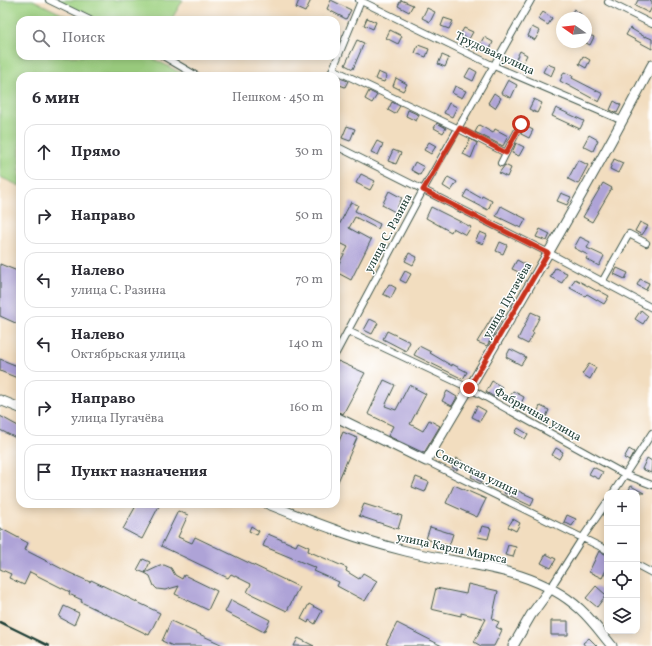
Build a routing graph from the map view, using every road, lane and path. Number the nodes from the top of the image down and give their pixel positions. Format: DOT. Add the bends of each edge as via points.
graph roads {
  1 [pos="49,0"];
  2 [pos="360,0"];
  3 [pos="531,0"];
  4 [pos="608,2"];
  5 [pos="82,16"];
  6 [pos="652,24"];
  7 [pos="340,51"];
  8 [pos="170,60"];
  9 [pos="337,60"];
  10 [pos="652,65"];
  11 [pos="494,66"];
  12 [pos="333,69"];
  13 [pos="190,72"];
  14 [pos="332,72"];
  15 [pos="339,72"];
  16 [pos="340,72"];
  17 [pos="649,79"];
  18 [pos="623,122"];
  19 [pos="521,124"];
  20 [pos="460,128"];
  21 [pos="340,148"];
  22 [pos="506,153"];
  23 [pos="501,163"];
  24 [pos="423,190"];
  25 [pos="646,243"];
  26 [pos="548,253"];
  27 [pos="602,282"];
  28 [pos="652,308"];
  29 [pos="348,331"];
  30 [pos="340,346"];
  31 [pos="469,388"];
  32 [pos="0,400"];
  33 [pos="16,406"];
  34 [pos="340,419"];
  35 [pos="652,433"];
  36 [pos="426,461"];
  37 [pos="626,475"];
  38 [pos="652,485"];
  39 [pos="615,490"];
  40 [pos="604,506"];
  41 [pos="278,508"];
  42 [pos="583,537"];
  43 [pos="604,548"];
  44 [pos="640,567"];
  45 [pos="652,573"];
  46 [pos="550,589"];
  47 [pos="513,646"];
  48 [pos="612,646"];
  1 -- 5 [label="street"];
  2 -- 7 [label="street"];
  2 -- 11 [label="street, Трудовая улица"];
  3 -- 11 [label="street, улица С. Разина"];
  4 -- 6 [label="street"];
  8 -- 13 [label="street"];
  9 -- 12 [label="street"];
  10 -- 17 [label="street, улица Пугачёва"];
  11 -- 18 [label="street, Трудовая улица"];
  11 -- 20 [label="street, улица С. Разина"];
  12 -- 14 [label="street"];
  12 -- 15 [label="street"];
  16 -- 20 [label="street"];
  17 -- 18 [label="street, улица Пугачёва"];
  18 -- 26 [label="street, улица Пугачёва"];
  19 -- 22 [label="street"];
  20 -- 22 [label="street"];
  20 -- 24 [label="street, улица С. Разина"];
  21 -- 24 [label="street"];
  22 -- 23 [label="street"];
  24 -- 26 [label="street"];
  24 -- 29 [label="street, улица С. Разина"];
  25 -- 27 [label="street" via="629,234"];
  26 -- 27 [label="street"];
  26 -- 31 [label="street, улица Пугачёва"];
  27 -- 28 [label="street"];
  29 -- 30 [label="street, улица С. Разина"];
  29 -- 31 [label="street, Фабричная улица"];
  31 -- 36 [label="street, улица Пугачёва"];
  31 -- 37 [label="street, Фабричная улица"];
  32 -- 33 [label="street"];
  34 -- 36 [label="street, Советская улица"];
  35 -- 37 [label="street"];
  36 -- 42 [label="street, Советская улица"];
  37 -- 38 [label="street, Фабричная улица"];
  37 -- 39 [label="street"];
  40 -- 42 [label="street"];
  41 -- 46 [label="street, улица Карла Маркса" via="379,544 510,572"];
  42 -- 43 [label="street, Советская улица"];
  42 -- 46 [label="street"];
  44 -- 45 [label="street"];
  46 -- 47 [label="street" via="530,615"];
  46 -- 48 [label="street, улица Карла Маркса" via="581,610"];
}
